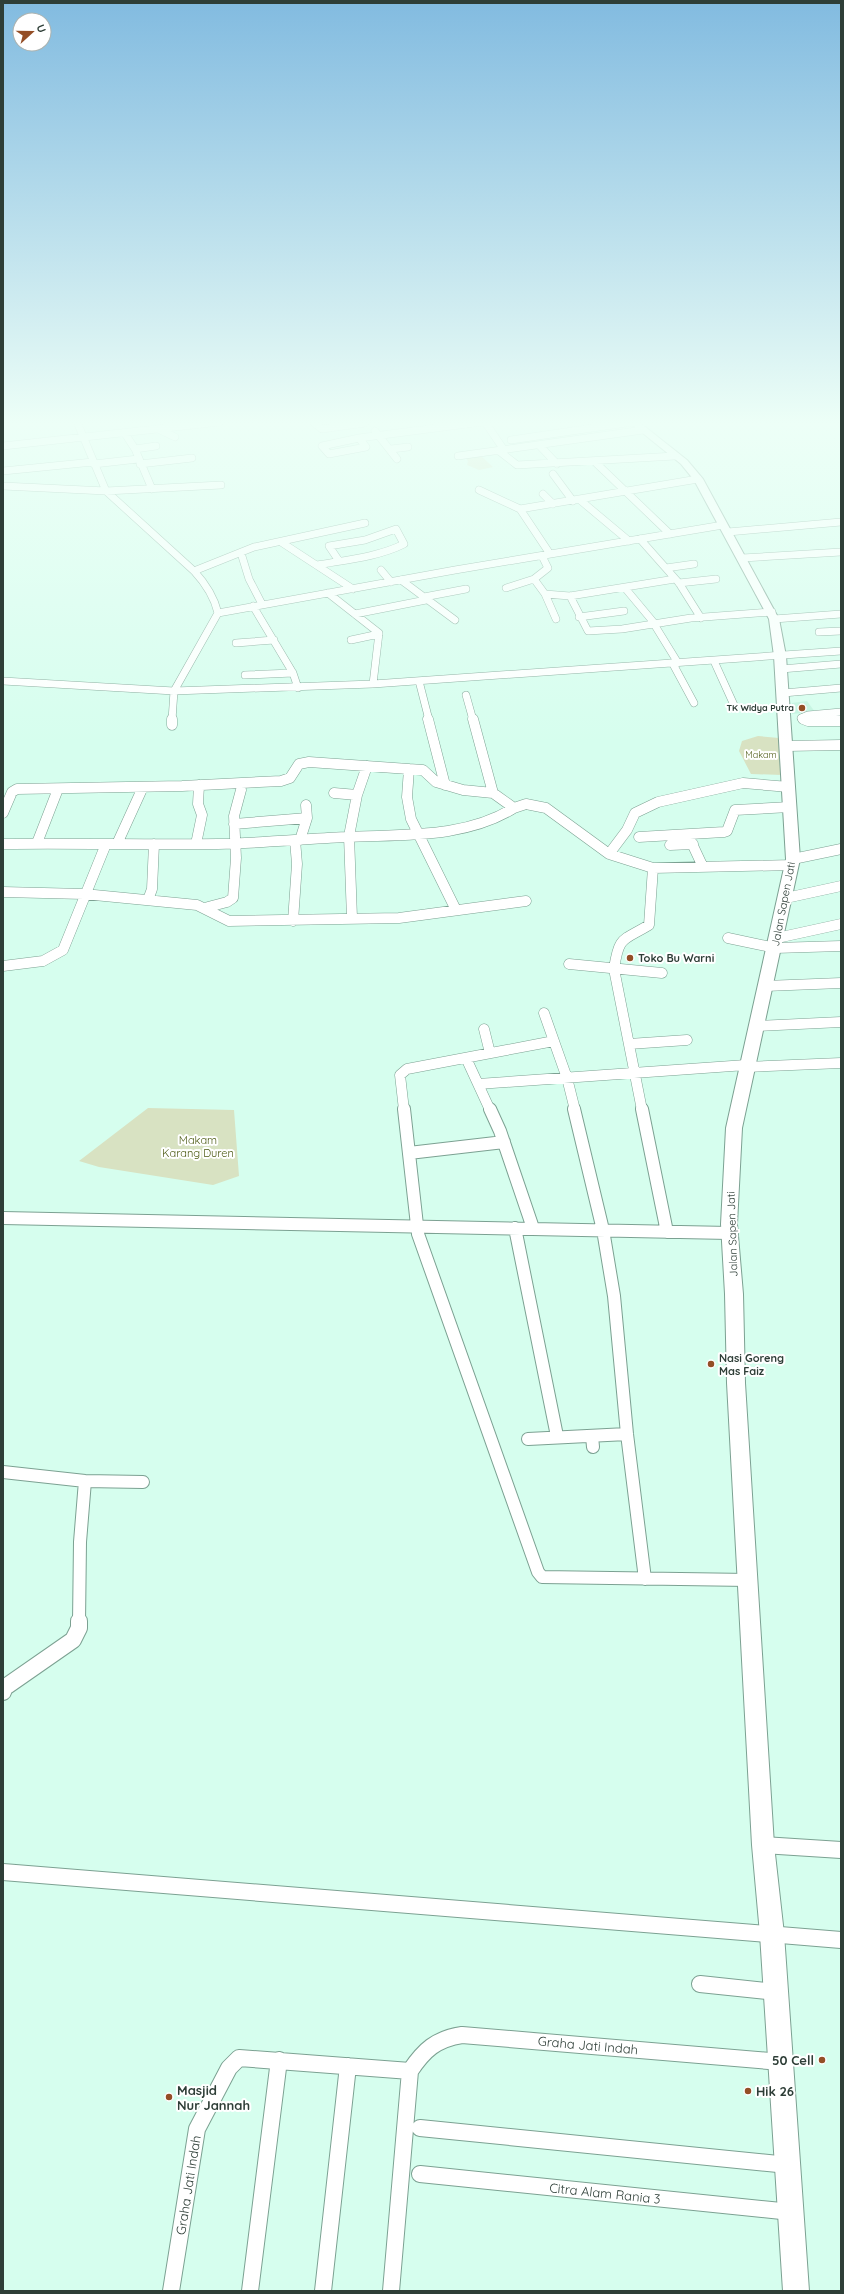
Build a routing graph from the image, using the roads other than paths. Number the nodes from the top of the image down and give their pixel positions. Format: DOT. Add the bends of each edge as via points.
graph roads {
  1 [pos="148,529"];
  2 [pos="338,529"];
  3 [pos="533,529"];
  4 [pos="614,529"];
  5 [pos="665,529"];
  6 [pos="725,529"];
  7 [pos="670,534"];
  8 [pos="640,539"];
  9 [pos="365,540"];
  10 [pos="629,541"];
  11 [pos="281,542"];
  12 [pos="577,550"];
  13 [pos="376,552"];
  14 [pos="841,552"];
  15 [pos="241,553"];
  16 [pos="550,554"];
  17 [pos="542,556"];
  18 [pos="742,558"];
  19 [pos="584,559"];
  20 [pos="339,561"];
  21 [pos="694,564"];
  22 [pos="317,565"];
  23 [pos="666,568"];
  24 [pos="381,570"];
  25 [pos="194,571"];
  26 [pos="534,579"];
  27 [pos="716,579"];
  28 [pos="402,580"];
  29 [pos="677,581"];
  30 [pos="391,582"];
  31 [pos="506,588"];
  32 [pos="625,588"];
  33 [pos="353,589"];
  34 [pos="466,589"];
  35 [pos="328,594"];
  36 [pos="545,594"];
  37 [pos="570,596"];
  38 [pos="425,598"];
  39 [pos="262,604"];
  40 [pos="253,606"];
  41 [pos="624,611"];
  42 [pos="218,613"];
  43 [pos="355,614"];
  44 [pos="841,614"];
  45 [pos="773,615"];
  46 [pos="579,617"];
  47 [pos="701,618"];
  48 [pos="556,619"];
  49 [pos="455,620"];
  50 [pos="655,624"];
  51 [pos="841,631"];
  52 [pos="819,632"];
  53 [pos="379,634"];
  54 [pos="274,640"];
  55 [pos="351,640"];
  56 [pos="236,643"];
  57 [pos="841,651"];
  58 [pos="714,661"];
  59 [pos="781,663"];
  60 [pos="675,664"];
  61 [pos="841,664"];
  62 [pos="293,673"];
  63 [pos="245,675"];
  64 [pos="3,681"];
  65 [pos="419,681"];
  66 [pos="373,684"];
  67 [pos="298,688"];
  68 [pos="841,688"];
  69 [pos="174,691"];
  70 [pos="783,693"];
  71 [pos="466,695"];
  72 [pos="694,703"];
  73 [pos="734,705"];
  74 [pos="841,712"];
  75 [pos="841,720"];
  76 [pos="172,725"];
  77 [pos="841,745"];
  78 [pos="787,746"];
  79 [pos="367,766"];
  80 [pos="409,769"];
  81 [pos="199,785"];
  82 [pos="445,785"];
  83 [pos="143,787"];
  84 [pos="789,787"];
  85 [pos="58,789"];
  86 [pos="241,790"];
  87 [pos="334,793"];
  88 [pos="493,793"];
  89 [pos="357,795"];
  90 [pos="306,805"];
  91 [pos="790,807"];
  92 [pos="514,808"];
  93 [pos="3,813"];
  94 [pos="307,818"];
  95 [pos="234,824"];
  96 [pos="418,832"];
  97 [pos="688,835"];
  98 [pos="349,836"];
  99 [pos="639,837"];
  100 [pos="297,840"];
  101 [pos="37,843"];
  102 [pos="234,843"];
  103 [pos="3,844"];
  104 [pos="106,844"];
  105 [pos="117,844"];
  106 [pos="154,844"];
  107 [pos="196,844"];
  108 [pos="693,844"];
  109 [pos="670,845"];
  110 [pos="841,849"];
  111 [pos="609,854"];
  112 [pos="792,862"];
  113 [pos="703,867"];
  114 [pos="653,868"];
  115 [pos="841,886"];
  116 [pos="4,894"];
  117 [pos="84,894"];
  118 [pos="786,898"];
  119 [pos="148,900"];
  120 [pos="526,901"];
  121 [pos="208,907"];
  122 [pos="456,910"];
  123 [pos="352,918"];
  124 [pos="293,921"];
  125 [pos="841,924"];
  126 [pos="728,938"];
  127 [pos="776,943"];
  128 [pos="841,946"];
  129 [pos="569,964"];
  130 [pos="3,966"];
  131 [pos="614,970"];
  132 [pos="662,973"];
  133 [pos="841,983"];
  134 [pos="765,986"];
  135 [pos="544,1013"];
  136 [pos="841,1022"];
  137 [pos="755,1026"];
  138 [pos="484,1029"];
  139 [pos="687,1040"];
  140 [pos="554,1041"];
  141 [pos="629,1044"];
  142 [pos="490,1053"];
  143 [pos="466,1058"];
  144 [pos="841,1063"];
  145 [pos="746,1066"];
  146 [pos="635,1073"];
  147 [pos="567,1078"];
  148 [pos="478,1084"];
  149 [pos="504,1142"];
  150 [pos="409,1154"];
  151 [pos="3,1218"];
  152 [pos="417,1226"];
  153 [pos="515,1228"];
  154 [pos="533,1228"];
  155 [pos="603,1230"];
  156 [pos="667,1232"];
  157 [pos="730,1233"];
  158 [pos="626,1434"];
  159 [pos="557,1436"];
  160 [pos="528,1439"];
  161 [pos="3,1472"];
  162 [pos="84,1481"];
  163 [pos="143,1482"];
  164 [pos="645,1579"];
  165 [pos="749,1580"];
  166 [pos="3,1689"];
  167 [pos="763,1844"];
  168 [pos="841,1850"];
  169 [pos="3,1872"];
  170 [pos="772,1934"];
  171 [pos="841,1940"];
  172 [pos="700,1984"];
  173 [pos="776,1992"];
  174 [pos="279,2060"];
  175 [pos="781,2062"];
  176 [pos="348,2066"];
  177 [pos="410,2071"];
  178 [pos="420,2128"];
  179 [pos="788,2165"];
  180 [pos="420,2174"];
  181 [pos="791,2212"];
  182 [pos="171,2291"];
  183 [pos="250,2291"];
  184 [pos="323,2291"];
  185 [pos="391,2291"];
  186 [pos="796,2291"];
  1 -- 25 [label="street"];
  2 -- 11 [label="street"];
  3 -- 16 [label="street"];
  4 -- 10 [label="street"];
  5 -- 7 [label="street"];
  6 -- 7 [label="street"];
  6 -- 18 [label="street, Jalan Sapen Jati"];
  7 -- 8 [label="street"];
  8 -- 10 [label="street"];
  8 -- 23 [label="street"];
  9 -- 13 [label="street"];
  9 -- 13 [label="street" via="398,530 403,545"];
  9 -- 20 [label="street" via="329,546"];
  10 -- 12 [label="street"];
  11 -- 15 [label="street" via="254,547"];
  11 -- 22 [label="street"];
  12 -- 16 [label="street"];
  12 -- 19 [label="street"];
  13 -- 20 [label="street"];
  14 -- 18 [label="street"];
  15 -- 25 [label="street"];
  15 -- 39 [label="street" via="249,578"];
  16 -- 17 [label="street"];
  17 -- 26 [label="street" via="549,567"];
  17 -- 28 [label="street"];
  18 -- 45 [label="street, Jalan Sapen Jati"];
  20 -- 22 [label="street"];
  21 -- 23 [label="street"];
  22 -- 33 [label="street"];
  23 -- 29 [label="street"];
  24 -- 30 [label="street"];
  25 -- 42 [label="street" via="210,588"];
  26 -- 31 [label="street"];
  26 -- 36 [label="street"];
  27 -- 29 [label="street"];
  28 -- 30 [label="street"];
  28 -- 38 [label="street"];
  29 -- 32 [label="street"];
  29 -- 47 [label="street"];
  30 -- 33 [label="street"];
  32 -- 37 [label="street"];
  32 -- 50 [label="street"];
  33 -- 35 [label="street"];
  34 -- 38 [label="street"];
  35 -- 39 [label="street"];
  35 -- 43 [label="street"];
  36 -- 37 [label="street"];
  36 -- 48 [label="street"];
  37 -- 46 [label="street"];
  38 -- 43 [label="street"];
  38 -- 49 [label="street"];
  39 -- 40 [label="street"];
  40 -- 42 [label="street"];
  40 -- 54 [label="street"];
  41 -- 46 [label="street"];
  42 -- 69 [label="street"];
  43 -- 53 [label="street"];
  44 -- 45 [label="street"];
  45 -- 47 [label="street"];
  45 -- 59 [label="street, Jalan Sapen Jati"];
  46 -- 50 [label="street" via="588,631"];
  47 -- 50 [label="street"];
  50 -- 60 [label="street"];
  51 -- 52 [label="street"];
  53 -- 55 [label="street"];
  53 -- 66 [label="street"];
  54 -- 56 [label="street"];
  54 -- 62 [label="street"];
  57 -- 59 [label="street"];
  58 -- 59 [label="street"];
  58 -- 60 [label="street"];
  58 -- 73 [label="street"];
  59 -- 61 [label="street"];
  59 -- 70 [label="street, Jalan Sapen Jati"];
  60 -- 65 [label="street"];
  60 -- 72 [label="street"];
  62 -- 63 [label="street"];
  62 -- 67 [label="street"];
  64 -- 69 [label="street"];
  65 -- 66 [label="street"];
  65 -- 82 [label="street"];
  66 -- 67 [label="street"];
  67 -- 69 [label="street"];
  68 -- 70 [label="street"];
  69 -- 76 [label="street"];
  70 -- 78 [label="street, Jalan Sapen Jati"];
  71 -- 88 [label="street"];
  74 -- 75 [label="street" via="801,718 810,721"];
  77 -- 78 [label="street"];
  78 -- 84 [label="street, Jalan Sapen Jati"];
  79 -- 80 [label="street"];
  79 -- 81 [label="street" via="307,762 296,766 292,775 285,780"];
  79 -- 89 [label="street"];
  80 -- 82 [label="street" via="426,771 433,781"];
  80 -- 96 [label="street" via="408,807"];
  81 -- 83 [label="street"];
  81 -- 107 [label="street" via="198,804 202,815"];
  82 -- 88 [label="street"];
  83 -- 85 [label="street"];
  83 -- 105 [label="street"];
  84 -- 91 [label="street, Jalan Sapen Jati"];
  84 -- 111 [label="street" via="736,784 649,805 634,813 629,829"];
  85 -- 93 [label="street" via="14,790"];
  85 -- 101 [label="street"];
  86 -- 95 [label="street"];
  87 -- 89 [label="street"];
  88 -- 92 [label="street"];
  89 -- 98 [label="street"];
  90 -- 94 [label="street"];
  91 -- 97 [label="street" via="736,809 727,832"];
  91 -- 112 [label="street, Jalan Sapen Jati"];
  92 -- 96 [label="street" via="502,817 488,822"];
  92 -- 111 [label="street" via="526,804 539,806 564,819"];
  94 -- 95 [label="street"];
  94 -- 100 [label="street"];
  95 -- 102 [label="street"];
  96 -- 98 [label="street"];
  96 -- 122 [label="street"];
  97 -- 99 [label="street"];
  97 -- 108 [label="street"];
  98 -- 100 [label="street"];
  98 -- 123 [label="street"];
  100 -- 102 [label="street"];
  100 -- 124 [label="street"];
  101 -- 103 [label="street"];
  101 -- 104 [label="street"];
  102 -- 107 [label="street"];
  102 -- 121 [label="street" via="233,898"];
  104 -- 105 [label="street"];
  104 -- 117 [label="street"];
  105 -- 106 [label="street"];
  106 -- 107 [label="street"];
  106 -- 119 [label="street" via="152,889"];
  108 -- 109 [label="street"];
  108 -- 113 [label="street"];
  110 -- 112 [label="street"];
  111 -- 114 [label="street"];
  112 -- 113 [label="street"];
  112 -- 118 [label="street, Jalan Sapen Jati"];
  113 -- 114 [label="street"];
  114 -- 131 [label="street" via="649,925 622,940 617,947"];
  115 -- 118 [label="street"];
  116 -- 117 [label="street"];
  117 -- 119 [label="street"];
  117 -- 130 [label="street" via="65,947 57,956"];
  118 -- 127 [label="street, Jalan Sapen Jati"];
  119 -- 121 [label="street"];
  120 -- 122 [label="street"];
  121 -- 124 [label="street" via="219,918 228,921"];
  122 -- 123 [label="street" via="399,918"];
  123 -- 124 [label="street"];
  125 -- 127 [label="street"];
  126 -- 127 [label="street"];
  127 -- 128 [label="street"];
  127 -- 134 [label="street, Jalan Sapen Jati"];
  129 -- 131 [label="street"];
  131 -- 132 [label="street"];
  131 -- 141 [label="street"];
  133 -- 134 [label="street"];
  134 -- 137 [label="street, Jalan Sapen Jati"];
  135 -- 140 [label="street"];
  136 -- 137 [label="street"];
  137 -- 145 [label="street, Jalan Sapen Jati"];
  138 -- 142 [label="street"];
  139 -- 141 [label="street"];
  140 -- 142 [label="street"];
  140 -- 147 [label="street"];
  141 -- 146 [label="street"];
  142 -- 143 [label="street"];
  143 -- 148 [label="street"];
  143 -- 150 [label="street" via="400,1072"];
  144 -- 145 [label="street"];
  145 -- 146 [label="street"];
  145 -- 157 [label="street, Jalan Sapen Jati" via="733,1134"];
  146 -- 147 [label="street"];
  146 -- 156 [label="street"];
  147 -- 148 [label="street"];
  147 -- 155 [label="street"];
  148 -- 149 [label="street"];
  149 -- 150 [label="street"];
  149 -- 154 [label="street"];
  150 -- 152 [label="street"];
  151 -- 152 [label="street"];
  152 -- 153 [label="street"];
  152 -- 164 [label="street" via="441,1304 540,1576"];
  153 -- 154 [label="street"];
  153 -- 159 [label="street"];
  154 -- 155 [label="street"];
  155 -- 156 [label="street"];
  155 -- 158 [label="street" via="614,1296"];
  156 -- 157 [label="street"];
  157 -- 165 [label="street, Jalan Sapen Jati" via="736,1383"];
  158 -- 159 [label="street" via="592,1441"];
  158 -- 164 [label="street"];
  159 -- 160 [label="street"];
  161 -- 162 [label="street"];
  162 -- 163 [label="street"];
  162 -- 166 [label="street" via="79,1628 73,1640"];
  164 -- 165 [label="street"];
  165 -- 167 [label="street, Jalan Sapen Jati"];
  167 -- 168 [label="street"];
  167 -- 170 [label="street, Jalan Sapen Jati"];
  169 -- 170 [label="street"];
  170 -- 171 [label="street"];
  170 -- 173 [label="street, Jalan Sapen Jati"];
  172 -- 173 [label="street"];
  173 -- 175 [label="street, Jalan Sapen Jati"];
  174 -- 176 [label="street, Graha Jati Indah"];
  174 -- 182 [label="street, Graha Jati Indah" via="246,2057 234,2063 197,2129"];
  174 -- 183 [label="street"];
  175 -- 177 [label="street, Graha Jati Indah" via="462,2035 443,2037 425,2049"];
  175 -- 179 [label="street, Jalan Sapen Jati"];
  176 -- 177 [label="street, Graha Jati Indah"];
  176 -- 184 [label="street"];
  177 -- 185 [label="street, Graha Jati Indah"];
  178 -- 179 [label="street"];
  179 -- 181 [label="street, Jalan Sapen Jati"];
  180 -- 181 [label="street, Citra Alam Rania 3"];
  181 -- 186 [label="street, Jalan Sapen Jati"];
}
